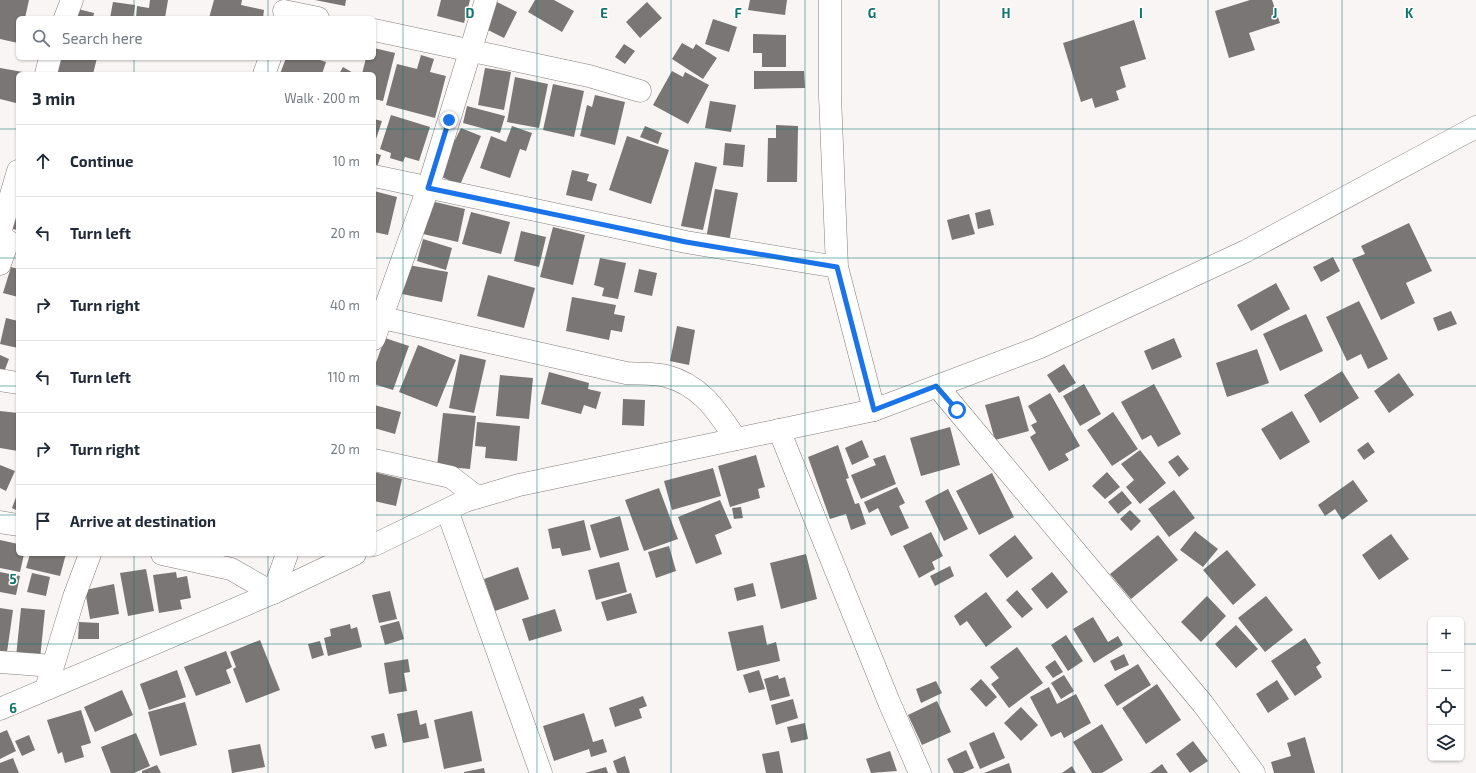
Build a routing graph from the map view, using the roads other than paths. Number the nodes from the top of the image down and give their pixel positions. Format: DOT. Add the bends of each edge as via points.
graph roads {
  1 [pos="72,0"];
  2 [pos="486,0"];
  3 [pos="830,0"];
  4 [pos="285,10"];
  5 [pos="66,16"];
  6 [pos="310,16"];
  7 [pos="376,30"];
  8 [pos="470,52"];
  9 [pos="50,60"];
  10 [pos="269,60"];
  11 [pos="46,72"];
  12 [pos="265,72"];
  13 [pos="640,91"];
  14 [pos="1476,127"];
  15 [pos="376,176"];
  16 [pos="16,182"];
  17 [pos="428,188"];
  18 [pos="6,239"];
  19 [pos="0,264"];
  20 [pos="837,267"];
  21 [pos="378,317"];
  22 [pos="376,328"];
  23 [pos="0,380"];
  24 [pos="16,383"];
  25 [pos="936,386"];
  26 [pos="874,410"];
  27 [pos="779,430"];
  28 [pos="736,439"];
  29 [pos="376,460"];
  30 [pos="477,498"];
  31 [pos="447,510"];
  32 [pos="0,522"];
  33 [pos="16,525"];
  34 [pos="376,544"];
  35 [pos="89,556"];
  36 [pos="171,556"];
  37 [pos="286,556"];
  38 [pos="351,556"];
  39 [pos="273,593"];
  40 [pos="0,662"];
  41 [pos="53,666"];
  42 [pos="46,689"];
  43 [pos="0,709"];
  44 [pos="541,773"];
  45 [pos="920,773"];
  46 [pos="1254,773"];
  1 -- 5 [label="street"];
  2 -- 8 [label="street"];
  3 -- 20 [label="street" via="830,96"];
  4 -- 6 [label="street"];
  7 -- 8 [label="street"];
  8 -- 13 [label="street" via="589,76"];
  8 -- 17 [label="street"];
  9 -- 11 [label="street"];
  10 -- 12 [label="street"];
  14 -- 25 [label="street" via="1246,251 1038,348"];
  15 -- 17 [label="street"];
  16 -- 18 [label="street"];
  17 -- 20 [label="street" via="686,242"];
  17 -- 21 [label="street"];
  18 -- 19 [label="street"];
  20 -- 26 [label="street"];
  21 -- 22 [label="street"];
  21 -- 28 [label="street" via="626,373 666,376 698,390 718,412"];
  23 -- 24 [label="street"];
  25 -- 26 [label="street"];
  25 -- 46 [label="street" via="1203,704"];
  26 -- 27 [label="street"];
  27 -- 28 [label="street"];
  27 -- 45 [label="street"];
  28 -- 30 [label="street" via="519,484"];
  29 -- 30 [label="street" via="452,477"];
  30 -- 31 [label="street"];
  31 -- 34 [label="street"];
  31 -- 44 [label="street"];
  32 -- 33 [label="street"];
  35 -- 41 [label="street"];
  36 -- 39 [label="street" via="231,569"];
  37 -- 39 [label="street"];
  38 -- 39 [label="street"];
  39 -- 42 [label="street"];
  40 -- 41 [label="street"];
  41 -- 42 [label="street"];
  42 -- 43 [label="street"];
}
